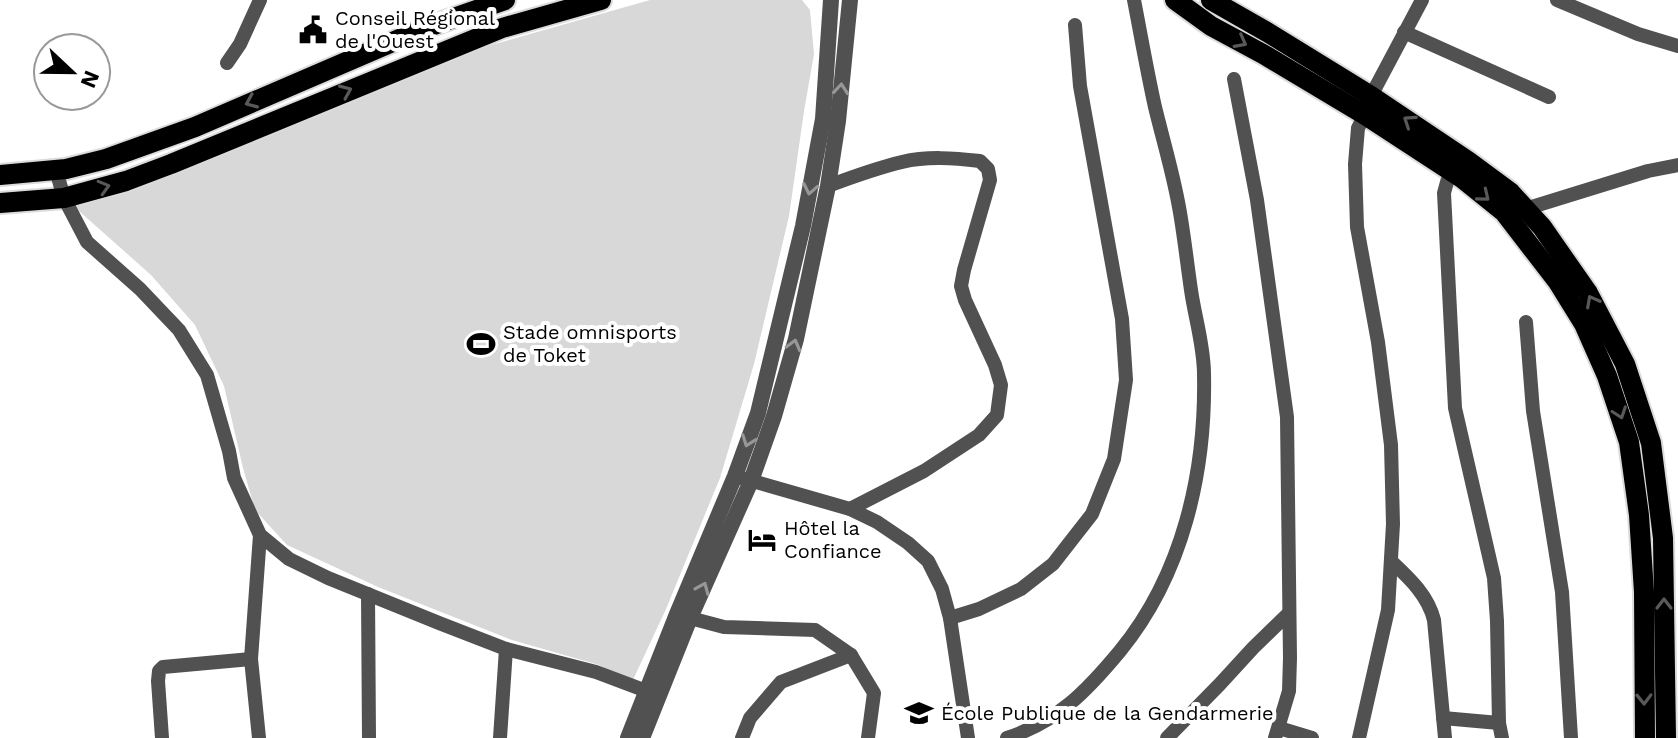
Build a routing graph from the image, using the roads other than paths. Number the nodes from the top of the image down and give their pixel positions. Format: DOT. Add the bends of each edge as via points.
graph roads {
  1 [pos="260,0"];
  2 [pos="505,0"];
  3 [pos="601,0"];
  4 [pos="831,0"];
  5 [pos="850,0"];
  6 [pos="1134,0"];
  7 [pos="1175,0"];
  8 [pos="1211,0"];
  9 [pos="1422,0"];
  10 [pos="1557,0"];
  11 [pos="1075,25"];
  12 [pos="1404,32"];
  13 [pos="1678,46"];
  14 [pos="227,63"];
  15 [pos="1234,79"];
  16 [pos="1549,97"];
  17 [pos="1368,106"];
  18 [pos="1678,165"];
  19 [pos="56,170"];
  20 [pos="1452,172"];
  21 [pos="0,175"];
  22 [pos="828,186"];
  23 [pos="64,198"];
  24 [pos="0,203"];
  25 [pos="1525,209"];
  26 [pos="1526,322"];
  27 [pos="743,478"];
  28 [pos="850,509"];
  29 [pos="260,535"];
  30 [pos="1391,561"];
  31 [pos="368,594"];
  32 [pos="1289,613"];
  33 [pos="690,618"];
  34 [pos="950,618"];
  35 [pos="1662,645"];
  36 [pos="506,649"];
  37 [pos="851,655"];
  38 [pos="251,659"];
  39 [pos="652,694"];
  40 [pos="1443,718"];
  41 [pos="1500,730"];
  42 [pos="1277,733"];
  43 [pos="162,738"];
  44 [pos="259,738"];
  45 [pos="369,738"];
  46 [pos="500,738"];
  47 [pos="628,738"];
  48 [pos="642,738"];
  49 [pos="742,738"];
  50 [pos="868,738"];
  51 [pos="968,738"];
  52 [pos="1007,738"];
  53 [pos="1167,738"];
  54 [pos="1312,738"];
  55 [pos="1359,738"];
  56 [pos="1445,738"];
  57 [pos="1571,738"];
  58 [pos="1645,738"];
  59 [pos="1666,738"];
  1 -- 14 [label="street"];
  2 -- 19 [label="main road, one-way" via="425,28 195,127 106,159"];
  23 -- 3 [label="main road, one-way" via="171,164 502,28"];
  4 -- 27 [label="street, one-way" via="823,119"];
  22 -- 5 [label="street, one-way"];
  6 -- 52 [label="street" via="1179,205 1205,371 1199,466 1174,559 1135,632 1077,699"];
  7 -- 17 [label="main road, one-way" via="1211,26"];
  8 -- 17 [label="main road" via="1267,32"];
  9 -- 12 [label="street"];
  10 -- 13 [label="street"];
  11 -- 34 [label="street" via="1080,86 1122,319 1126,380 1114,459 1092,514 1053,564 1021,589"];
  12 -- 16 [label="street"];
  12 -- 17 [label="street"];
  15 -- 32 [label="street" via="1287,417"];
  17 -- 20 [label="main road"];
  25 -- 17 [label="main road, one-way" via="1468,161"];
  17 -- 30 [label="street" via="1358,128 1357,227 1391,445"];
  18 -- 25 [label="street"];
  19 -- 21 [label="main road"];
  19 -- 23 [label="street"];
  20 -- 35 [label="main road, one-way" via="1504,212 1584,324 1629,442 1644,592"];
  20 -- 41 [label="street" via="1444,193 1455,408 1494,578"];
  27 -- 22 [label="street, one-way" via="774,416"];
  22 -- 28 [label="street" via="904,161 934,158 980,161 990,180 961,286 1001,385 997,415 979,435 924,471"];
  23 -- 24 [label="main road"];
  23 -- 29 [label="street" via="87,242 179,330 207,375 234,478"];
  35 -- 25 [label="main road, one-way" via="1663,538 1651,443 1625,364 1588,293"];
  26 -- 57 [label="street" via="1533,411 1562,592"];
  27 -- 28 [label="street"];
  33 -- 27 [label="street, one-way"];
  27 -- 39 [label="street"];
  28 -- 34 [label="street" via="877,522 928,561"];
  29 -- 31 [label="street" via="289,559"];
  29 -- 38 [label="street"];
  30 -- 40 [label="street" via="1431,609"];
  30 -- 55 [label="street" via="1388,610"];
  31 -- 36 [label="street"];
  31 -- 45 [label="street"];
  32 -- 42 [label="street" via="1289,691"];
  32 -- 53 [label="street"];
  33 -- 37 [label="street" via="724,627 815,630"];
  33 -- 39 [label="street"];
  34 -- 51 [label="street"];
  35 -- 58 [label="main road, one-way"];
  35 -- 59 [label="main road"];
  36 -- 39 [label="street" via="596,672"];
  36 -- 46 [label="street"];
  37 -- 49 [label="street" via="781,682 750,718"];
  37 -- 50 [label="street" via="874,693"];
  38 -- 43 [label="street" via="163,667 158,681"];
  38 -- 44 [label="street"];
  39 -- 47 [label="street"];
  39 -- 48 [label="street"];
  40 -- 41 [label="street"];
  40 -- 56 [label="street"];
  42 -- 54 [label="street"];
}
